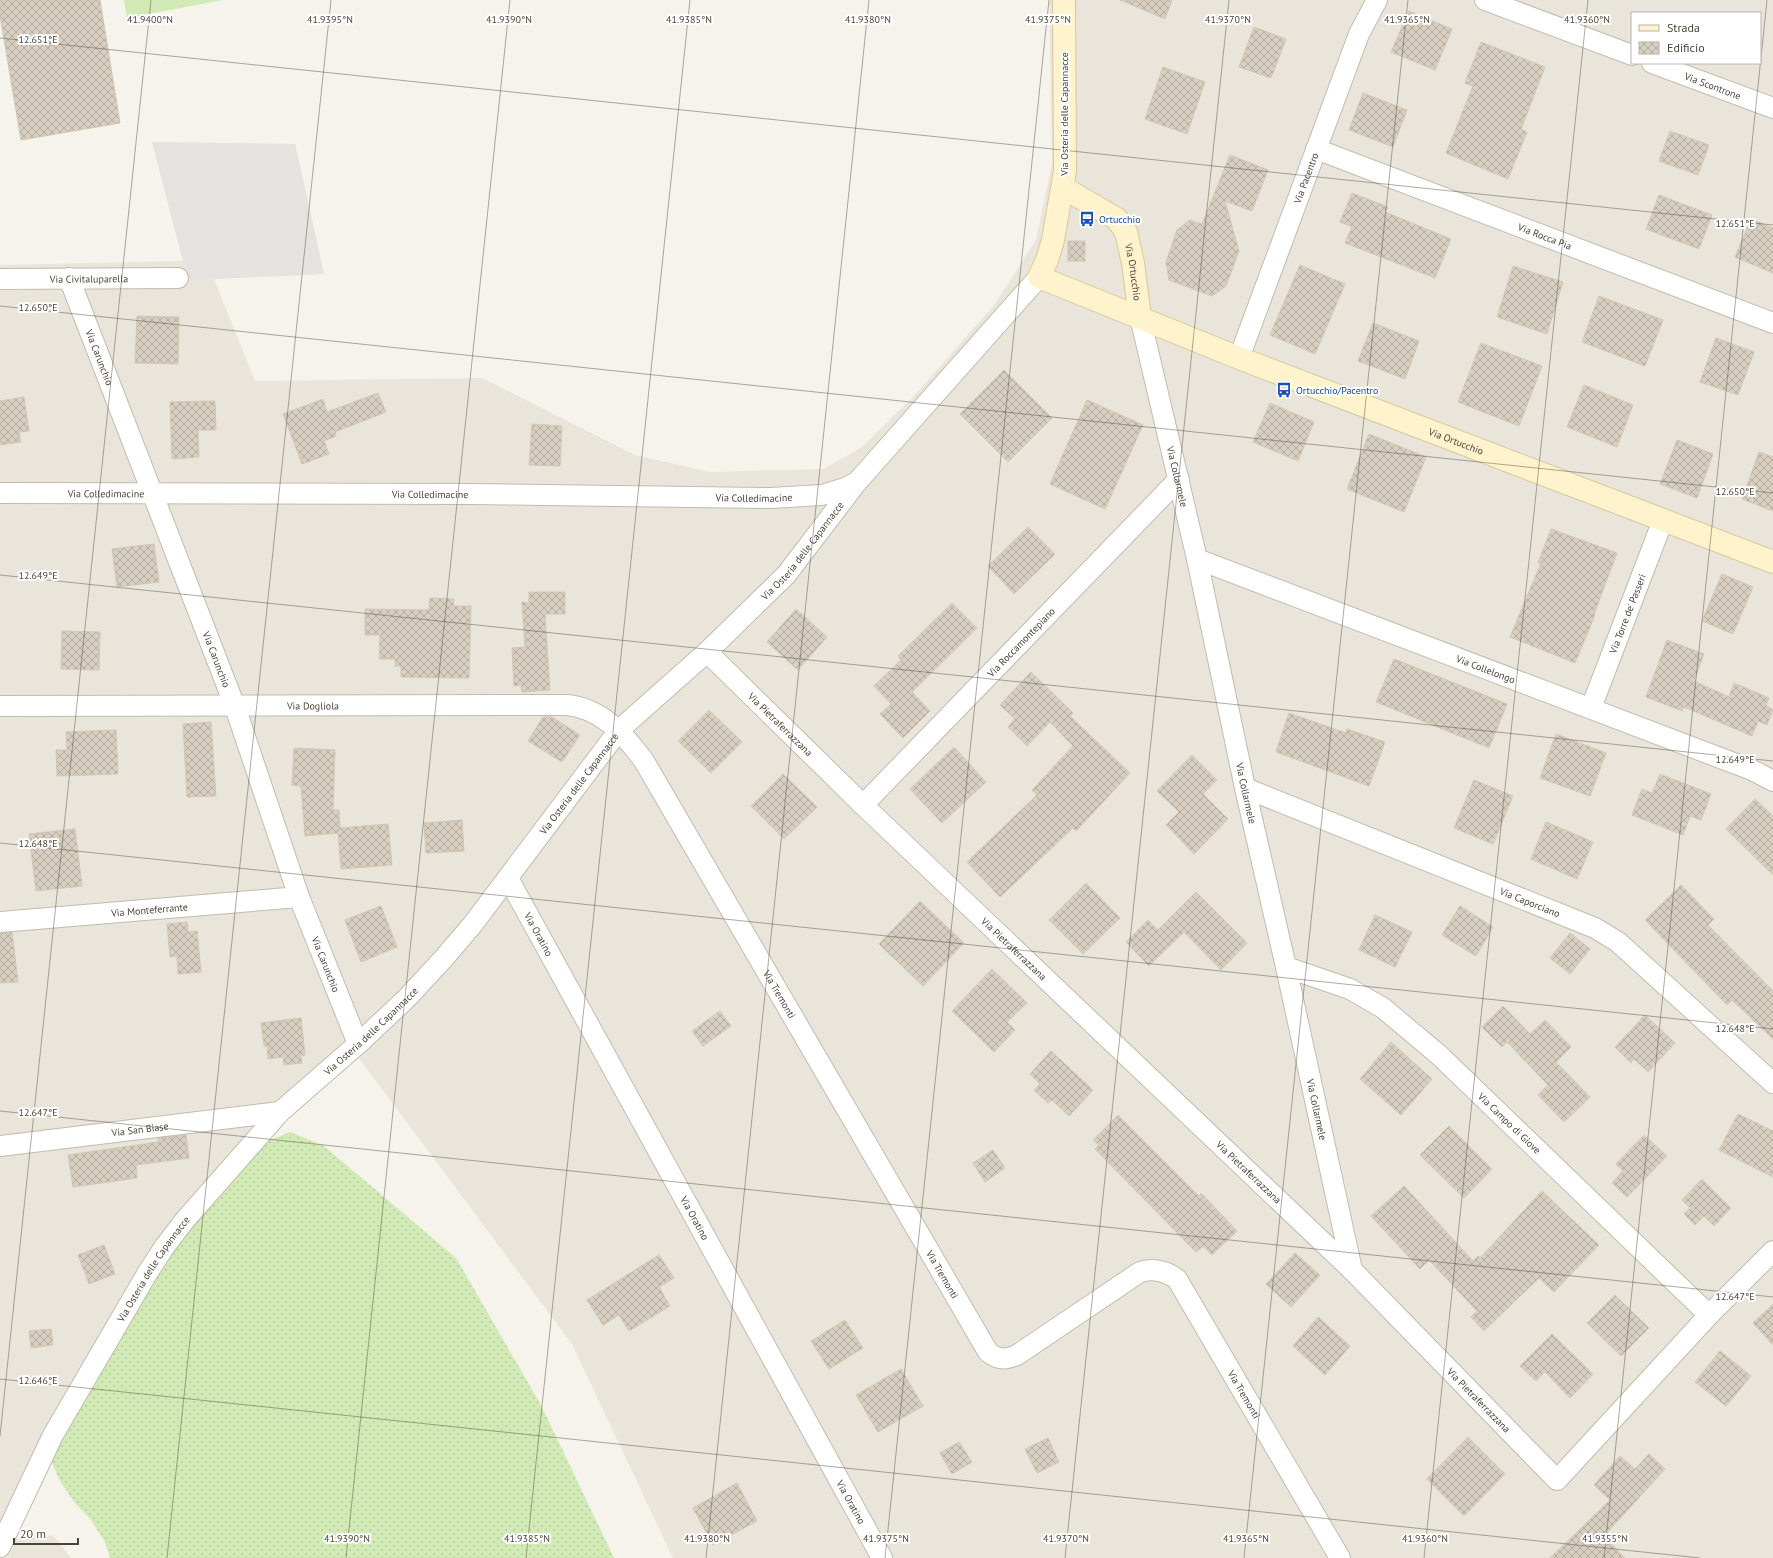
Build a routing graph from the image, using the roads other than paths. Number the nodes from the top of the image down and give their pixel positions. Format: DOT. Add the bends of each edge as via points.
graph roads {
  1 [pos="1064,0"];
  2 [pos="1377,0"];
  3 [pos="1485,0"];
  4 [pos="1631,56"];
  5 [pos="1655,64"];
  6 [pos="1773,108"];
  7 [pos="1316,149"];
  8 [pos="1064,188"];
  9 [pos="1039,277"];
  10 [pos="69,278"];
  11 [pos="178,278"];
  12 [pos="0,279"];
  13 [pos="1140,317"];
  14 [pos="1773,323"];
  15 [pos="1240,358"];
  16 [pos="1179,479"];
  17 [pos="857,482"];
  18 [pos="152,492"];
  19 [pos="0,493"];
  20 [pos="1663,520"];
  21 [pos="1197,559"];
  22 [pos="1773,562"];
  23 [pos="707,652"];
  24 [pos="234,704"];
  25 [pos="0,706"];
  26 [pos="1591,708"];
  27 [pos="619,730"];
  28 [pos="1773,781"];
  29 [pos="1245,788"];
  30 [pos="864,805"];
  31 [pos="508,878"];
  32 [pos="299,897"];
  33 [pos="0,922"];
  34 [pos="1286,967"];
  35 [pos="358,1044"];
  36 [pos="1773,1083"];
  37 [pos="280,1112"];
  38 [pos="0,1146"];
  39 [pos="1773,1251"];
  40 [pos="1352,1270"];
  41 [pos="1709,1315"];
  42 [pos="3,1549"];
  43 [pos="882,1558"];
  44 [pos="1340,1558"];
  1 -- 8 [label="street, Via Osteria delle Capannacce"];
  2 -- 7 [label="street, Via Pacentro" via="1359,34"];
  3 -- 4 [label="street"];
  5 -- 6 [label="street, Via Scontrone"];
  7 -- 14 [label="street, Via Rocca Pia"];
  7 -- 15 [label="street, Via Pacentro"];
  8 -- 9 [label="street, Via Osteria delle Capannacce" via="1053,240"];
  8 -- 13 [label="street, Via Ortucchio" via="1116,219 1126,232"];
  9 -- 13 [label="street, Via Ortucchio"];
  9 -- 17 [label="street, Via Osteria delle Capannacce"];
  10 -- 11 [label="street, Via Civitaluparella"];
  10 -- 12 [label="street, Via Civitaluparella"];
  10 -- 18 [label="street, Via Carunchio"];
  13 -- 15 [label="street, Via Ortucchio"];
  13 -- 16 [label="street, Via Collarmele"];
  15 -- 20 [label="street, Via Ortucchio"];
  16 -- 21 [label="street, Via Collarmele"];
  16 -- 30 [label="street, Via Roccamontepiano"];
  17 -- 18 [label="street, Via Colledimacine" via="822,495 771,498"];
  17 -- 23 [label="street, Via Osteria delle Capannacce" via="786,575"];
  18 -- 19 [label="street, Via Colledimacine"];
  18 -- 24 [label="street, Via Carunchio"];
  20 -- 22 [label="street, Via Ortucchio"];
  20 -- 26 [label="street, Via Torre de' Passeri"];
  21 -- 26 [label="street, Via Collelongo"];
  21 -- 29 [label="street, Via Collarmele"];
  23 -- 27 [label="street, Via Osteria delle Capannacce"];
  23 -- 30 [label="street, Via Pietraferrazzana"];
  24 -- 25 [label="street, Via Dogliola"];
  24 -- 27 [label="street, Via Dogliola" via="567,705 587,709"];
  24 -- 32 [label="street, Via Carunchio"];
  26 -- 28 [label="street, Via Collelongo" via="1752,770"];
  27 -- 31 [label="street, Via Osteria delle Capannacce"];
  27 -- 44 [label="street, Via Tremonti" via="644,761 988,1352 993,1357 1001,1359 1017,1355 1140,1272 1167,1272 1177,1279"];
  29 -- 34 [label="street, Via Collarmele"];
  29 -- 36 [label="street, Via Caporciano" via="1595,928 1607,935"];
  30 -- 40 [label="street, Via Pietraferrazzana"];
  31 -- 35 [label="street, Via Osteria delle Capannacce" via="444,958 407,998"];
  31 -- 43 [label="street, Via Oratino"];
  32 -- 33 [label="street, Via Monteferrante"];
  32 -- 35 [label="street, Via Carunchio"];
  34 -- 40 [label="street, Via Collarmele"];
  34 -- 41 [label="street, Via Campo di Giove" via="1350,989 1383,1008 1439,1055"];
  35 -- 37 [label="street, Via Osteria delle Capannacce"];
  37 -- 38 [label="street, Via San Biase"];
  37 -- 42 [label="street, Via Osteria delle Capannacce" via="185,1220 160,1253 53,1435"];
  39 -- 41 [label="street, Via Pietraferrazzana"];
  40 -- 41 [label="street, Via Pietraferrazzana" via="1557,1480"];
}
